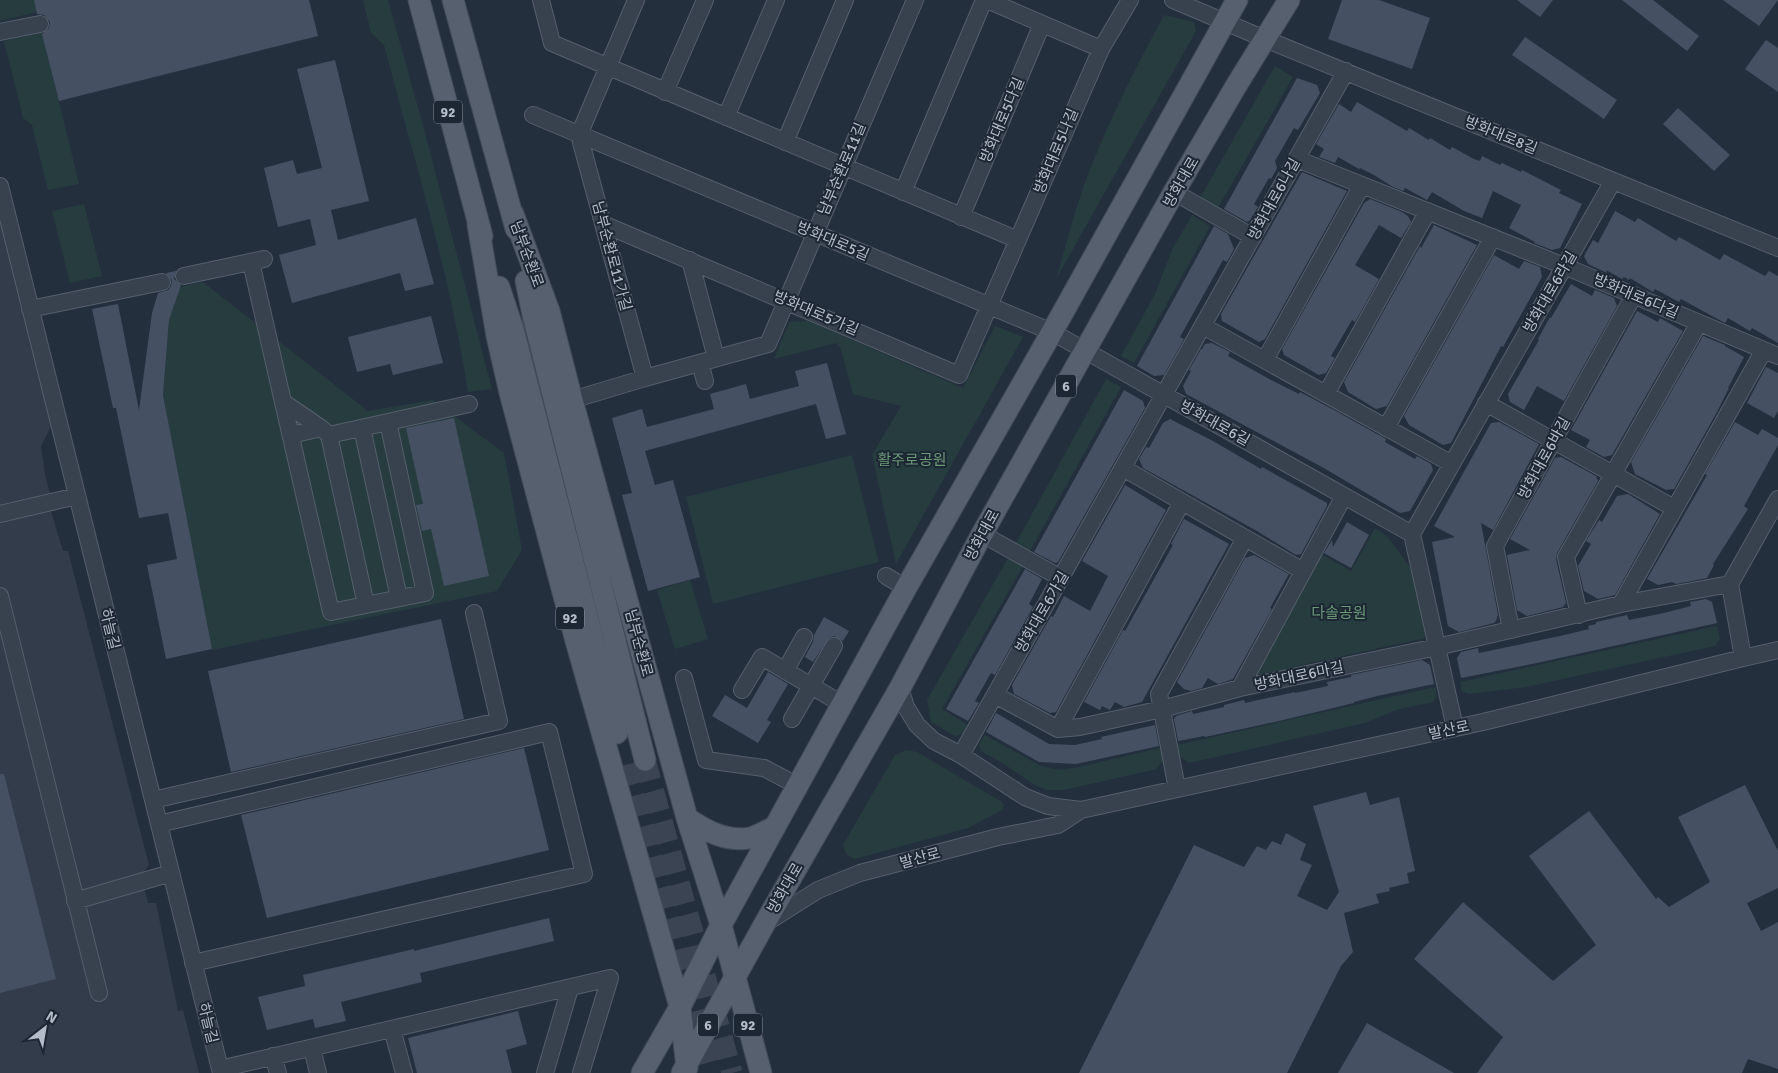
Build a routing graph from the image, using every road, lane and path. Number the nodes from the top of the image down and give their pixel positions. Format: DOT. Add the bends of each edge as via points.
graph roads {
  1 [pos="419,0"];
  2 [pos="453,0"];
  3 [pos="541,0"];
  4 [pos="636,0"];
  5 [pos="705,0"];
  6 [pos="776,0"];
  7 [pos="845,0"];
  8 [pos="915,0"];
  9 [pos="986,0"];
  10 [pos="1130,0"];
  11 [pos="1173,0"];
  12 [pos="1237,0"];
  13 [pos="1289,0"];
  14 [pos="1224,22"];
  15 [pos="40,24"];
  16 [pos="1042,24"];
  17 [pos="0,32"];
  18 [pos="462,34"];
  19 [pos="1265,39"];
  20 [pos="430,43"];
  21 [pos="1101,49"];
  22 [pos="607,67"];
  23 [pos="1346,72"];
  24 [pos="665,92"];
  25 [pos="533,116"];
  26 [pos="726,117"];
  27 [pos="579,135"];
  28 [pos="785,142"];
  29 [pos="1297,159"];
  30 [pos="843,167"];
  31 [pos="1613,181"];
  32 [pos="1362,185"];
  33 [pos="0,186"];
  34 [pos="903,192"];
  35 [pos="1174,192"];
  36 [pos="1428,211"];
  37 [pos="513,214"];
  38 [pos="961,217"];
  39 [pos="603,224"];
  40 [pos="478,225"];
  41 [pos="815,233"];
  42 [pos="1493,237"];
  43 [pos="1253,238"];
  44 [pos="1018,240"];
  45 [pos="1778,248"];
  46 [pos="690,260"];
  47 [pos="1564,266"];
  48 [pos="184,276"];
  49 [pos="162,282"];
  50 [pos="1634,296"];
  51 [pos="786,300"];
  52 [pos="990,306"];
  53 [pos="30,310"];
  54 [pos="1699,323"];
  55 [pos="1203,326"];
  56 [pos="1052,332"];
  57 [pos="1086,350"];
  58 [pos="1771,353"];
  59 [pos="716,358"];
  60 [pos="1264,360"];
  61 [pos="700,363"];
  62 [pos="645,378"];
  63 [pos="705,380"];
  64 [pos="1326,394"];
  65 [pos="1164,395"];
  66 [pos="572,400"];
  67 [pos="283,402"];
  68 [pos="1486,403"];
  69 [pos="469,404"];
  70 [pos="388,422"];
  71 [pos="362,428"];
  72 [pos="1386,428"];
  73 [pos="325,432"];
  74 [pos="291,435"];
  75 [pos="1554,440"];
  76 [pos="1452,464"];
  77 [pos="1123,468"];
  78 [pos="1614,474"];
  79 [pos="77,496"];
  80 [pos="1344,496"];
  81 [pos="1778,499"];
  82 [pos="1182,502"];
  83 [pos="1674,508"];
  84 [pos="0,514"];
  85 [pos="982,534"];
  86 [pos="1412,534"];
  87 [pos="1245,538"];
  88 [pos="1303,571"];
  89 [pos="886,576"];
  90 [pos="1061,578"];
  91 [pos="1730,584"];
  92 [pos="906,588"];
  93 [pos="0,596"];
  94 [pos="399,598"];
  95 [pos="1621,604"];
  96 [pos="366,605"];
  97 [pos="474,613"];
  98 [pos="1580,615"];
  99 [pos="1511,630"];
  100 [pos="804,637"];
  101 [pos="834,646"];
  102 [pos="1437,647"];
  103 [pos="1778,650"];
  104 [pos="1743,658"];
  105 [pos="784,671"];
  106 [pos="684,678"];
  107 [pos="811,686"];
  108 [pos="900,688"];
  109 [pos="1240,688"];
  110 [pos="742,690"];
  111 [pos="995,694"];
  112 [pos="842,704"];
  113 [pos="1162,709"];
  114 [pos="792,719"];
  115 [pos="1058,728"];
  116 [pos="1456,728"];
  117 [pos="961,755"];
  118 [pos="798,786"];
  119 [pos="1178,789"];
  120 [pos="152,800"];
  121 [pos="1081,810"];
  122 [pos="687,818"];
  123 [pos="158,824"];
  124 [pos="775,827"];
  125 [pos="171,873"];
  126 [pos="75,901"];
  127 [pos="765,923"];
  128 [pos="721,925"];
  129 [pos="193,963"];
  130 [pos="735,978"];
  131 [pos="570,988"];
  132 [pos="99,993"];
  133 [pos="680,1007"];
  134 [pos="392,1029"];
  135 [pos="312,1048"];
  136 [pos="273,1056"];
  137 [pos="685,1070"];
  138 [pos="220,1071"];
  139 [pos="278,1073"];
  140 [pos="318,1073"];
  141 [pos="404,1073"];
  142 [pos="545,1073"];
  143 [pos="581,1073"];
  144 [pos="642,1073"];
  145 [pos="761,1073"];
  1 -- 20 [label="main road, 남부순환로 / 92"];
  2 -- 18 [label="main road, 남부순환로 / 92"];
  3 -- 22 [label="street" via="552,43"];
  4 -- 22 [label="street"];
  5 -- 24 [label="street"];
  6 -- 26 [label="street"];
  7 -- 28 [label="street"];
  8 -- 30 [label="street, 남부순환로11길"];
  9 -- 16 [label="street"];
  9 -- 34 [label="street"];
  10 -- 21 [label="street, 방화대로5나길"];
  11 -- 14 [label="street, 방화대로8길"];
  12 -- 14 [label="main road"];
  13 -- 19 [label="main road, 방화대로"];
  14 -- 19 [label="street, 방화대로8길"];
  14 -- 56 [label="main road, 6"];
  15 -- 17 [label="street"];
  16 -- 21 [label="street"];
  16 -- 38 [label="street, 방화대로5다길"];
  18 -- 20 [label="main road"];
  18 -- 37 [label="main road, 남부순환로 / 92"];
  19 -- 23 [label="street, 방화대로8길"];
  19 -- 35 [label="main road, 방화대로 / 6"];
  20 -- 40 [label="main road, 남부순환로 / 92"];
  21 -- 44 [label="street, 방화대로5나길"];
  22 -- 24 [label="street"];
  22 -- 27 [label="street"];
  23 -- 29 [label="street, 방화대로6나길"];
  23 -- 31 [label="street, 방화대로8길"];
  24 -- 26 [label="street"];
  25 -- 27 [label="street"];
  26 -- 28 [label="street"];
  27 -- 39 [label="street, 남부순환로11가길"];
  27 -- 41 [label="street, 방화대로5길"];
  28 -- 30 [label="street"];
  29 -- 32 [label="street, 방화대로6다길"];
  29 -- 43 [label="street, 방화대로6나길"];
  30 -- 34 [label="street"];
  30 -- 41 [label="street, 남부순환로11길"];
  31 -- 45 [label="street, 방화대로8길"];
  31 -- 47 [label="street, 방화대로6라길"];
  32 -- 36 [label="street, 방화대로6다길"];
  32 -- 60 [label="street"];
  33 -- 53 [label="street, 하늘길"];
  34 -- 38 [label="street"];
  35 -- 43 [label="street"];
  35 -- 57 [label="main road, 방화대로 / 6"];
  36 -- 42 [label="street, 방화대로6다길"];
  36 -- 64 [label="street"];
  37 -- 40 [label="main road, 남부순환로 / 92" via="635,762 513,328"];
  37 -- 66 [label="main road, 남부순환로 / 92" via="549,311"];
  38 -- 44 [label="street"];
  39 -- 46 [label="street, 방화대로5가길"];
  39 -- 62 [label="street, 남부순환로11가길"];
  40 -- 133 [label="main road, 남부순환로 / 92" via="496,336 510,393"];
  41 -- 51 [label="street, 남부순환로11길"];
  41 -- 52 [label="street, 방화대로5길"];
  42 -- 47 [label="street, 방화대로6다길"];
  42 -- 72 [label="street"];
  43 -- 55 [label="street, 방화대로6나길"];
  44 -- 52 [label="street, 방화대로5나길"];
  46 -- 51 [label="street, 방화대로5가길"];
  46 -- 59 [label="street"];
  47 -- 50 [label="street, 방화대로6다길"];
  47 -- 68 [label="street, 방화대로6라길"];
  48 -- 67 [label="street" via="257,261"];
  49 -- 53 [label="street"];
  50 -- 54 [label="street, 방화대로6다길"];
  50 -- 75 [label="street, 방화대로6바길"];
  51 -- 52 [label="street, 방화대로5가길" via="959,375"];
  51 -- 59 [label="street, 남부순환로11길" via="768,344"];
  52 -- 56 [label="street, 방화대로5길"];
  53 -- 79 [label="street, 하늘길"];
  54 -- 58 [label="street, 방화대로6다길"];
  54 -- 78 [label="street"];
  55 -- 60 [label="street"];
  55 -- 65 [label="street, 방화대로6나길"];
  56 -- 57 [label="street, 방화대로5길"];
  56 -- 92 [label="main road, 6"];
  57 -- 65 [label="street, 방화대로6길"];
  57 -- 85 [label="main road, 방화대로 / 6"];
  58 -- 83 [label="street"];
  59 -- 61 [label="street, 남부순환로11길"];
  60 -- 64 [label="street"];
  61 -- 62 [label="street, 남부순환로11길"];
  61 -- 63 [label="street"];
  62 -- 66 [label="street, 남부순환로11길"];
  64 -- 72 [label="street"];
  65 -- 77 [label="street, 방화대로6가길"];
  65 -- 80 [label="street, 방화대로6길"];
  66 -- 122 [label="main road, 남부순환로 / 92"];
  67 -- 73 [label="street"];
  67 -- 74 [label="street"];
  68 -- 75 [label="street"];
  68 -- 76 [label="street, 방화대로6라길"];
  69 -- 70 [label="street"];
  70 -- 71 [label="street"];
  70 -- 94 [label="street" via="425,592"];
  71 -- 73 [label="street"];
  71 -- 94 [label="street"];
  72 -- 76 [label="street"];
  73 -- 74 [label="street"];
  73 -- 96 [label="street"];
  74 -- 96 [label="street" via="331,612"];
  75 -- 78 [label="street"];
  75 -- 99 [label="street, 방화대로6바길" via="1495,546"];
  76 -- 86 [label="street, 방화대로6라길"];
  77 -- 82 [label="street"];
  77 -- 90 [label="street, 방화대로6가길"];
  78 -- 83 [label="street"];
  78 -- 98 [label="street" via="1566,557"];
  79 -- 84 [label="street"];
  79 -- 120 [label="street, 하늘길"];
  80 -- 86 [label="street, 방화대로6길"];
  80 -- 88 [label="street"];
  81 -- 91 [label="street"];
  82 -- 87 [label="street"];
  82 -- 115 [label="street"];
  83 -- 95 [label="street"];
  85 -- 90 [label="street"];
  85 -- 108 [label="main road, 방화대로 / 6"];
  86 -- 102 [label="street"];
  87 -- 88 [label="street"];
  87 -- 113 [label="street" via="1159,694"];
  88 -- 109 [label="street"];
  89 -- 92 [label="street"];
  90 -- 111 [label="street, 방화대로6가길"];
  91 -- 95 [label="street"];
  91 -- 104 [label="street"];
  92 -- 112 [label="main road, 6"];
  93 -- 126 [label="street"];
  94 -- 96 [label="street"];
  95 -- 98 [label="street"];
  97 -- 120 [label="street" via="499,722"];
  98 -- 99 [label="street"];
  99 -- 102 [label="street"];
  100 -- 105 [label="street"];
  101 -- 107 [label="street"];
  102 -- 109 [label="street, 방화대로6마길"];
  102 -- 116 [label="street"];
  103 -- 104 [label="street, 발산로"];
  104 -- 116 [label="street, 발산로 / 6"];
  105 -- 107 [label="street"];
  105 -- 110 [label="street" via="762,657"];
  106 -- 118 [label="street" via="706,760 764,768"];
  107 -- 112 [label="street"];
  107 -- 114 [label="street"];
  108 -- 117 [label="street, 발산로 / 6" via="917,725 934,740"];
  108 -- 127 [label="main road, 방화대로"];
  109 -- 113 [label="street, 방화대로6마길"];
  111 -- 115 [label="street, 방화대로6마길"];
  111 -- 117 [label="street, 방화대로6가길"];
  112 -- 118 [label="main road, 6"];
  113 -- 115 [label="street, 방화대로6마길" via="1102,724"];
  113 -- 119 [label="street"];
  116 -- 119 [label="street, 발산로 / 6"];
  117 -- 121 [label="street, 발산로 / 6" via="1025,797 1048,806"];
  118 -- 124 [label="main road, 6"];
  119 -- 121 [label="street, 발산로 / 6"];
  120 -- 123 [label="street, 하늘길"];
  121 -- 127 [label="street, 발산로 / 6" via="1058,825 860,873 818,890"];
  122 -- 124 [label="main road" via="723,837 749,838"];
  122 -- 128 [label="main road, 남부순환로 / 92"];
  123 -- 125 [label="street, 하늘길"];
  123 -- 129 [label="street" via="549,732 584,874"];
  124 -- 128 [label="main road, 6"];
  125 -- 126 [label="street"];
  125 -- 129 [label="street, 하늘길"];
  126 -- 132 [label="street"];
  127 -- 130 [label="main road, 방화대로 / 6"];
  128 -- 130 [label="main road, 남부순환로 / 92"];
  128 -- 133 [label="main road, 6"];
  129 -- 138 [label="street, 하늘길"];
  130 -- 137 [label="main road, 방화대로 / 6"];
  130 -- 145 [label="main road, 남부순환로 / 92"];
  131 -- 134 [label="street"];
  131 -- 142 [label="street"];
  131 -- 143 [label="street" via="610,978"];
  133 -- 137 [label="main road, 남부순환로 / 92"];
  133 -- 144 [label="main road, 6"];
  134 -- 135 [label="street"];
  134 -- 141 [label="street"];
  135 -- 136 [label="street"];
  135 -- 140 [label="street"];
  136 -- 138 [label="street"];
  136 -- 139 [label="street"];
}
